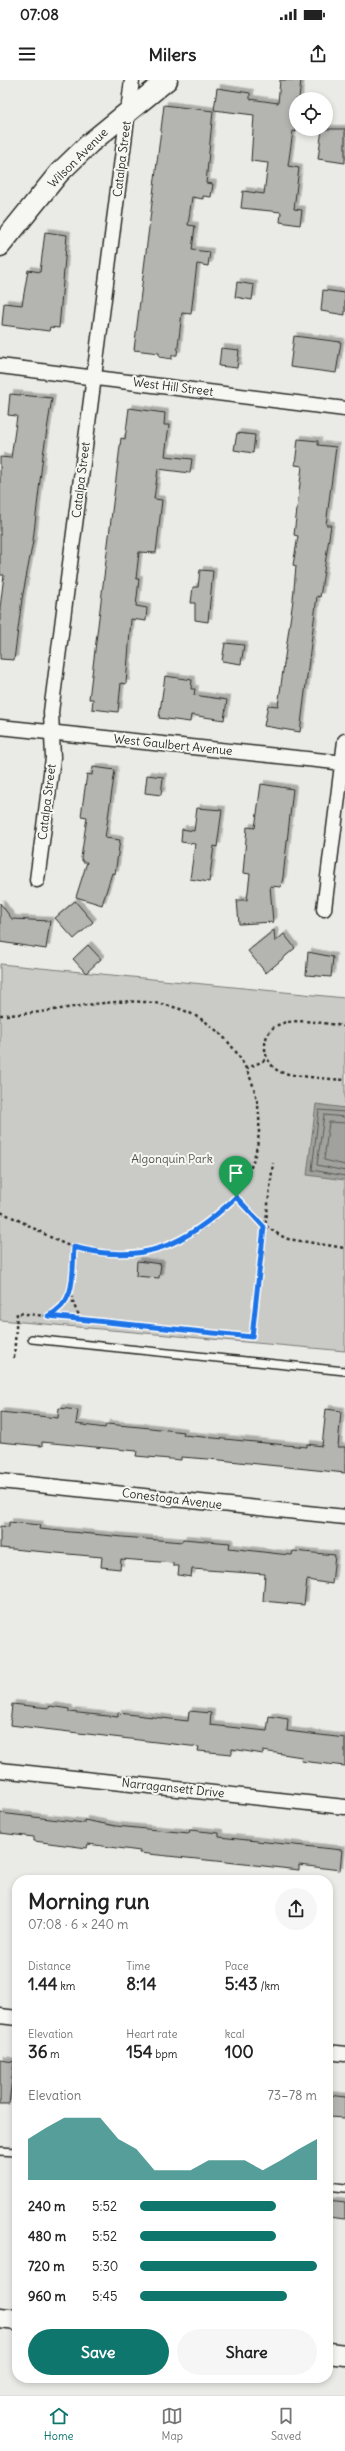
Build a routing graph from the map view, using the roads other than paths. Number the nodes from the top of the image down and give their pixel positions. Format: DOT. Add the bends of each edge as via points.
graph roads {
  1 [pos="132,80"];
  2 [pos="167,80"];
  3 [pos="128,112"];
  4 [pos="0,246"];
  5 [pos="0,366"];
  6 [pos="94,377"];
  7 [pos="345,409"];
  8 [pos="0,727"];
  9 [pos="52,732"];
  10 [pos="345,741"];
  11 [pos="344,763"];
  12 [pos="37,880"];
  13 [pos="324,909"];
  14 [pos="32,1339"];
  15 [pos="345,1370"];
  16 [pos="0,1481"];
  17 [pos="345,1517"];
  18 [pos="0,1770"];
  19 [pos="345,1807"];
  20 [pos="0,2016"];
  21 [pos="12,2017"];
  22 [pos="333,2053"];
  23 [pos="345,2054"];
  24 [pos="0,2151"];
  25 [pos="12,2152"];
  26 [pos="333,2187"];
  27 [pos="345,2188"];
  28 [pos="0,2318"];
  29 [pos="12,2319"];
  30 [pos="333,2353"];
  31 [pos="345,2354"];
  1 -- 3 [label="street, Catalpa Street"];
  2 -- 3 [label="street, Wilson Avenue"];
  3 -- 4 [label="street, Wilson Avenue" via="59,173"];
  3 -- 6 [label="street, Catalpa Street"];
  5 -- 6 [label="street, West Hill Street"];
  6 -- 7 [label="street, West Hill Street"];
  6 -- 9 [label="street, Catalpa Street" via="51,712"];
  8 -- 9 [label="street, West Gaulbert Avenue"];
  9 -- 11 [label="street, West Gaulbert Avenue"];
  9 -- 12 [label="street, Catalpa Street" via="53,758"];
  10 -- 11 [label="street"];
  11 -- 13 [label="street"];
  14 -- 15 [label="lane"];
  16 -- 17 [label="street, Conestoga Avenue"];
  18 -- 19 [label="street, Narragansett Drive"];
  20 -- 21 [label="street"];
  22 -- 23 [label="street"];
  24 -- 25 [label="lane"];
  26 -- 27 [label="lane"];
  28 -- 29 [label="street"];
  30 -- 31 [label="street"];
}
